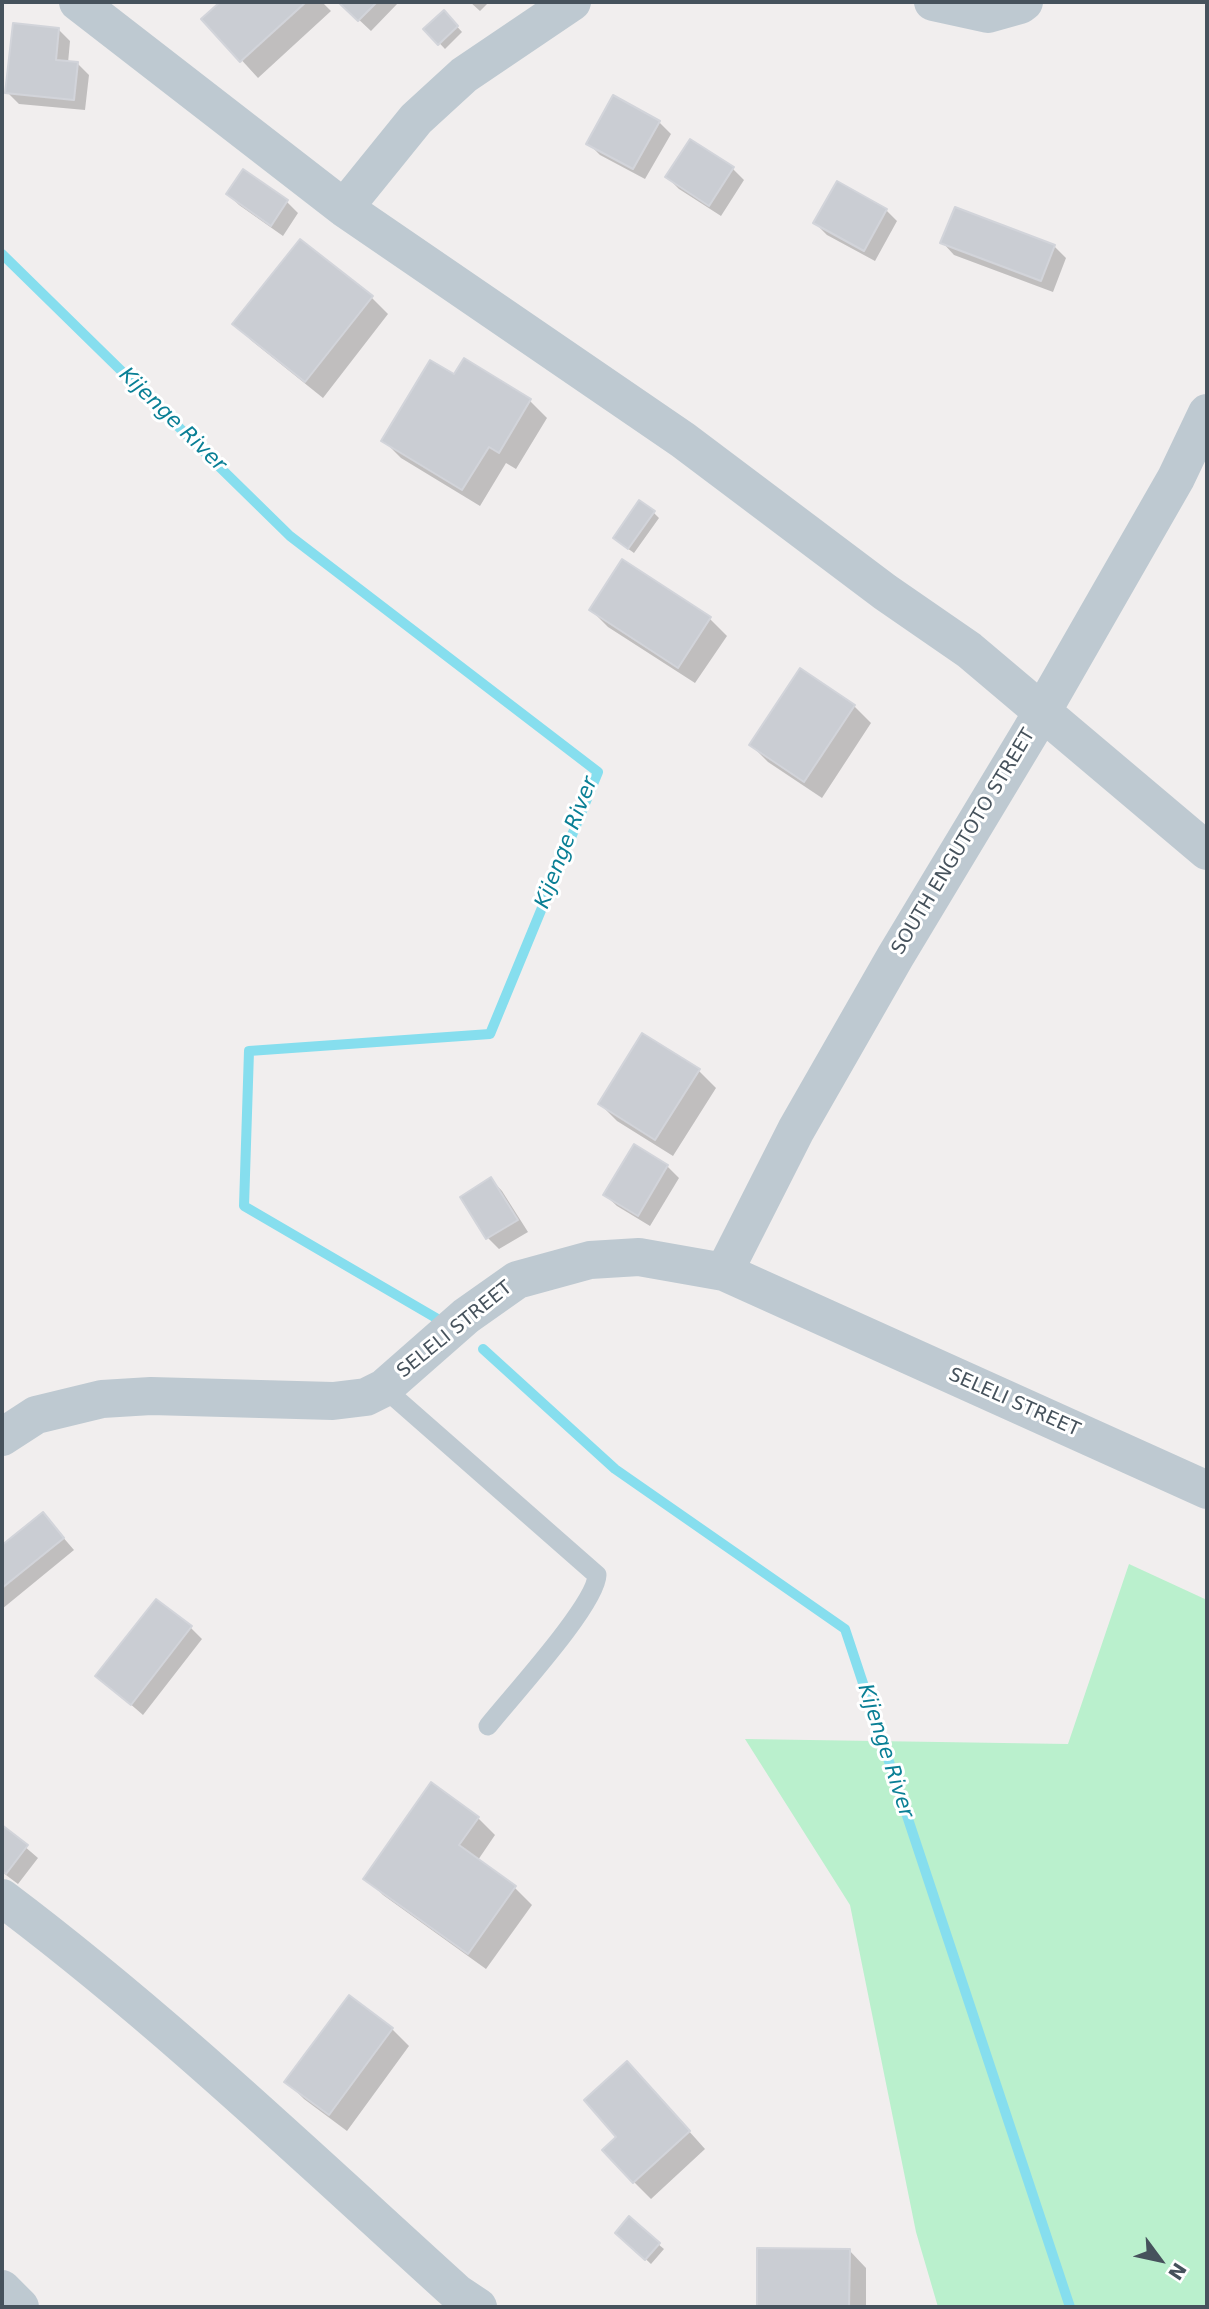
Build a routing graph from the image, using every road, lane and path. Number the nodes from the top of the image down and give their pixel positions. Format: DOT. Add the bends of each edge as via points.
graph roads {
  1 [pos="78,2"];
  2 [pos="572,2"];
  3 [pos="933,2"];
  4 [pos="1024,2"];
  5 [pos="344,208"];
  6 [pos="1207,413"];
  7 [pos="1041,710"];
  8 [pos="1207,851"];
  9 [pos="724,1272"];
  10 [pos="384,1388"];
  11 [pos="2,1437"];
  12 [pos="1207,1490"];
  13 [pos="488,1726"];
  14 [pos="2,1898"];
  15 [pos="2,2289"];
  16 [pos="460,2302"];
  17 [pos="20,2307"];
  1 -- 5 [label="street"];
  2 -- 5 [label="street" via="464,75 416,120"];
  3 -- 4 [label="street" via="988,14"];
  5 -- 7 [label="street" via="683,440 969,650"];
  6 -- 7 [label="street, SOUTH ENGUTOTO STREET" via="1176,478"];
  7 -- 8 [label="street"];
  7 -- 9 [label="street, SOUTH ENGUTOTO STREET" via="796,1130"];
  9 -- 10 [label="street, SELELI STREET" via="639,1257 590,1260 517,1279 466,1316"];
  9 -- 12 [label="street, SELELI STREET"];
  10 -- 11 [label="street, SELELI STREET" via="366,1397 333,1402 151,1396 102,1399 36,1415"];
  10 -- 13 [label="lane" via="597,1575 594,1591 573,1622"];
  14 -- 16 [label="street" via="217,2074"];
  15 -- 17 [label="street"];
}
